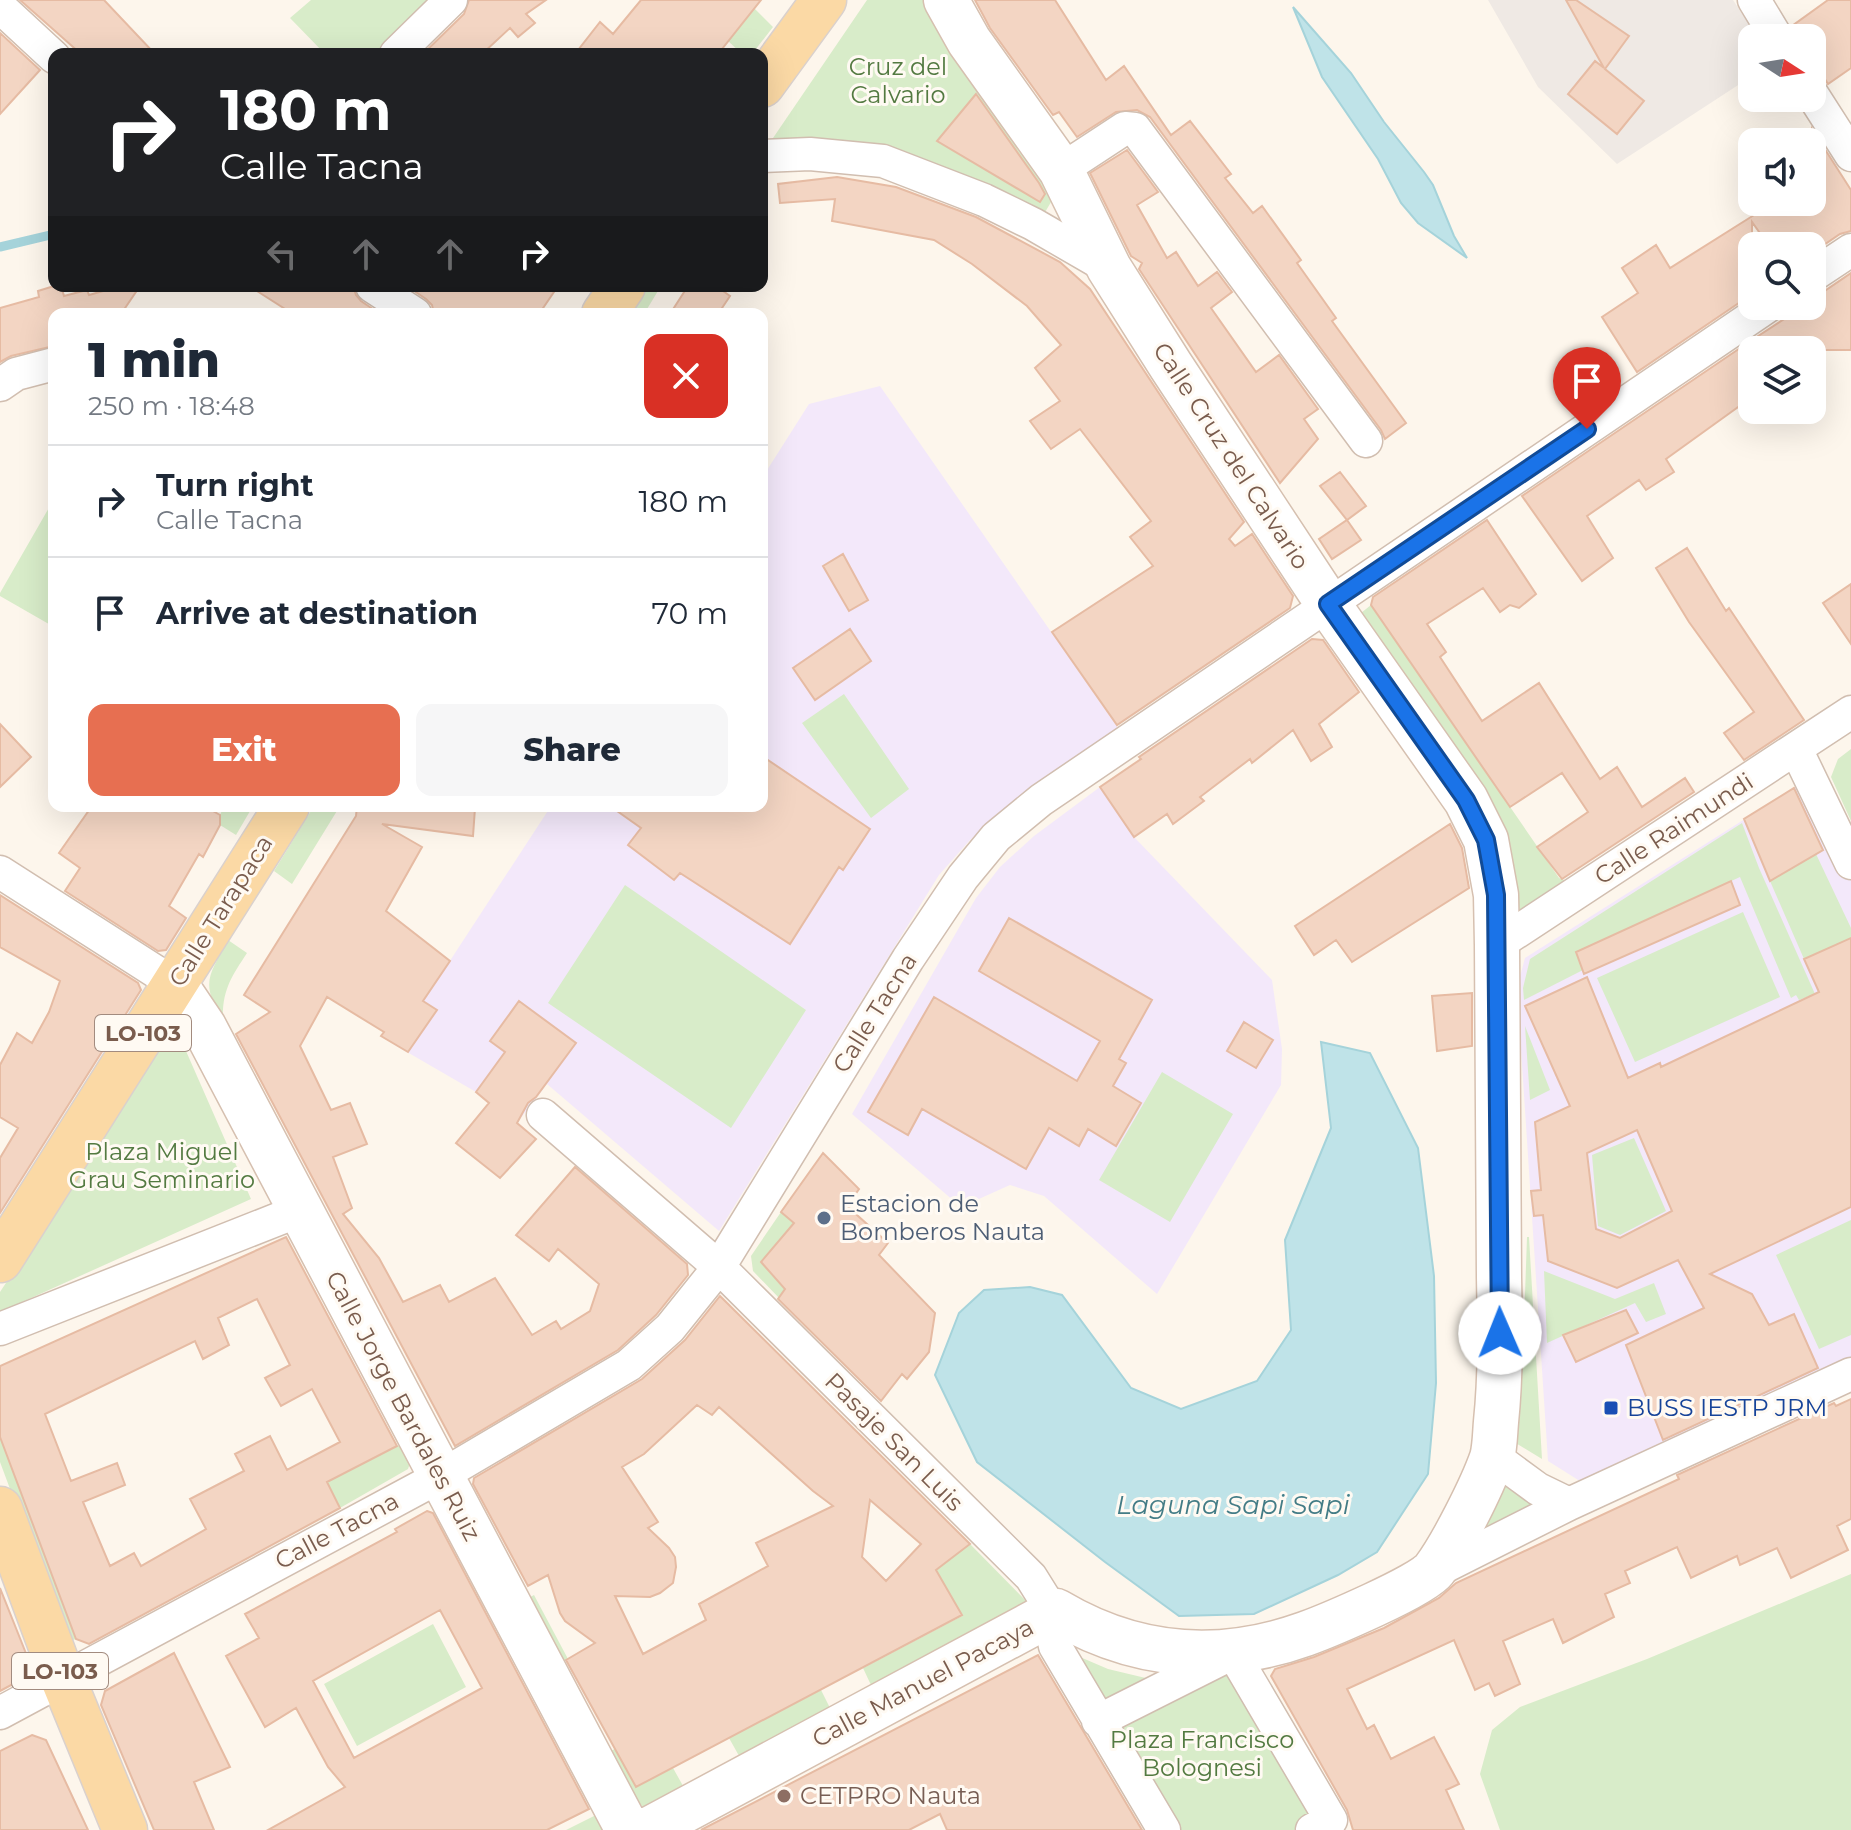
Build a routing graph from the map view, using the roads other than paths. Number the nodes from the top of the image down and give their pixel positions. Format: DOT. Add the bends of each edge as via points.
graph roads {
  1 [pos="451,0"];
  2 [pos="824,0"];
  3 [pos="946,0"];
  4 [pos="1754,0"];
  5 [pos="0,7"];
  6 [pos="1769,24"];
  7 [pos="402,48"];
  8 [pos="48,51"];
  9 [pos="768,77"];
  10 [pos="1824,112"];
  11 [pos="1851,155"];
  12 [pos="768,156"];
  13 [pos="1061,170"];
  14 [pos="1851,250"];
  15 [pos="1826,267"];
  16 [pos="1109,268"];
  17 [pos="381,292"];
  18 [pos="406,308"];
  19 [pos="1747,320"];
  20 [pos="48,366"];
  21 [pos="0,385"];
  22 [pos="1366,441"];
  23 [pos="1328,604"];
  24 [pos="1851,712"];
  25 [pos="1796,749"];
  26 [pos="283,812"];
  27 [pos="1851,863"];
  28 [pos="0,872"];
  29 [pos="1497,945"];
  30 [pos="175,984"];
  31 [pos="543,1115"];
  32 [pos="301,1210"];
  33 [pos="0,1260"];
  34 [pos="719,1267"];
  35 [pos="0,1329"];
  36 [pos="1851,1374"];
  37 [pos="1493,1456"];
  38 [pos="439,1477"];
  39 [pos="1569,1504"];
  40 [pos="0,1509"];
  41 [pos="1432,1573"];
  42 [pos="1050,1615"];
  43 [pos="1233,1653"];
  44 [pos="63,1679"];
  45 [pos="0,1713"];
  46 [pos="1098,1721"];
  47 [pos="1321,1825"];
  48 [pos="125,1830"];
  49 [pos="628,1830"];
  50 [pos="648,1830"];
  51 [pos="1164,1830"];
  1 -- 7 [label="street"];
  2 -- 9 [label="main road"];
  3 -- 13 [label="street, Calle Cruz del Calvario"];
  4 -- 6 [label="street"];
  5 -- 8 [label="street"];
  10 -- 11 [label="street"];
  12 -- 16 [label="street" via="883,161 984,200"];
  13 -- 16 [label="street, Calle Cruz del Calvario"];
  13 -- 22 [label="street" via="1125,128 1135,129"];
  14 -- 15 [label="street"];
  16 -- 23 [label="street, Calle Cruz del Calvario"];
  17 -- 18 [label="street"];
  19 -- 23 [label="street, Calle Tacna"];
  20 -- 21 [label="street" via="16,374"];
  23 -- 29 [label="street, Calle Cruz del Calvario" via="1466,800 1486,840 1496,895"];
  23 -- 34 [label="street, Calle Tacna" via="1041,800 996,837 908,959"];
  24 -- 25 [label="street, Calle Raimundi"];
  25 -- 27 [label="street"];
  25 -- 29 [label="street, Calle Raimundi"];
  26 -- 30 [label="main road, Calle Tarapaca / LO-103"];
  28 -- 30 [label="street"];
  29 -- 37 [label="street, Calle Cruz del Calvario" via="1501,1362"];
  30 -- 32 [label="street, Calle Jorge Bardales Ruiz" via="204,1027"];
  30 -- 33 [label="main road, Calle Tarapaca / LO-103"];
  31 -- 34 [label="street, Pasaje San Luis"];
  32 -- 35 [label="street"];
  32 -- 38 [label="street, Calle Jorge Bardales Ruiz"];
  34 -- 38 [label="street, Calle Tacna" via="670,1328 629,1365"];
  34 -- 42 [label="street, Pasaje San Luis" via="1031,1577"];
  36 -- 39 [label="street"];
  37 -- 39 [label="street"];
  37 -- 41 [label="street, Calle Cruz del Calvario"];
  38 -- 44 [label="street, Calle Tacna"];
  38 -- 49 [label="street, Calle Jorge Bardales Ruiz"];
  39 -- 41 [label="street"];
  40 -- 44 [label="main road, LO-103"];
  41 -- 43 [label="street, Calle Manuel Pacaya" via="1332,1624"];
  42 -- 43 [label="street, Calle Manuel Pacaya" via="1056,1611 1089,1630 1155,1649"];
  42 -- 46 [label="street, Pasaje San Luis" via="1055,1646"];
  42 -- 50 [label="street, Calle Manuel Pacaya"];
  43 -- 46 [label="street"];
  43 -- 47 [label="street"];
  44 -- 45 [label="street, Calle Tacna"];
  44 -- 48 [label="main road, LO-103"];
  46 -- 51 [label="street, Pasaje San Luis"];
}
